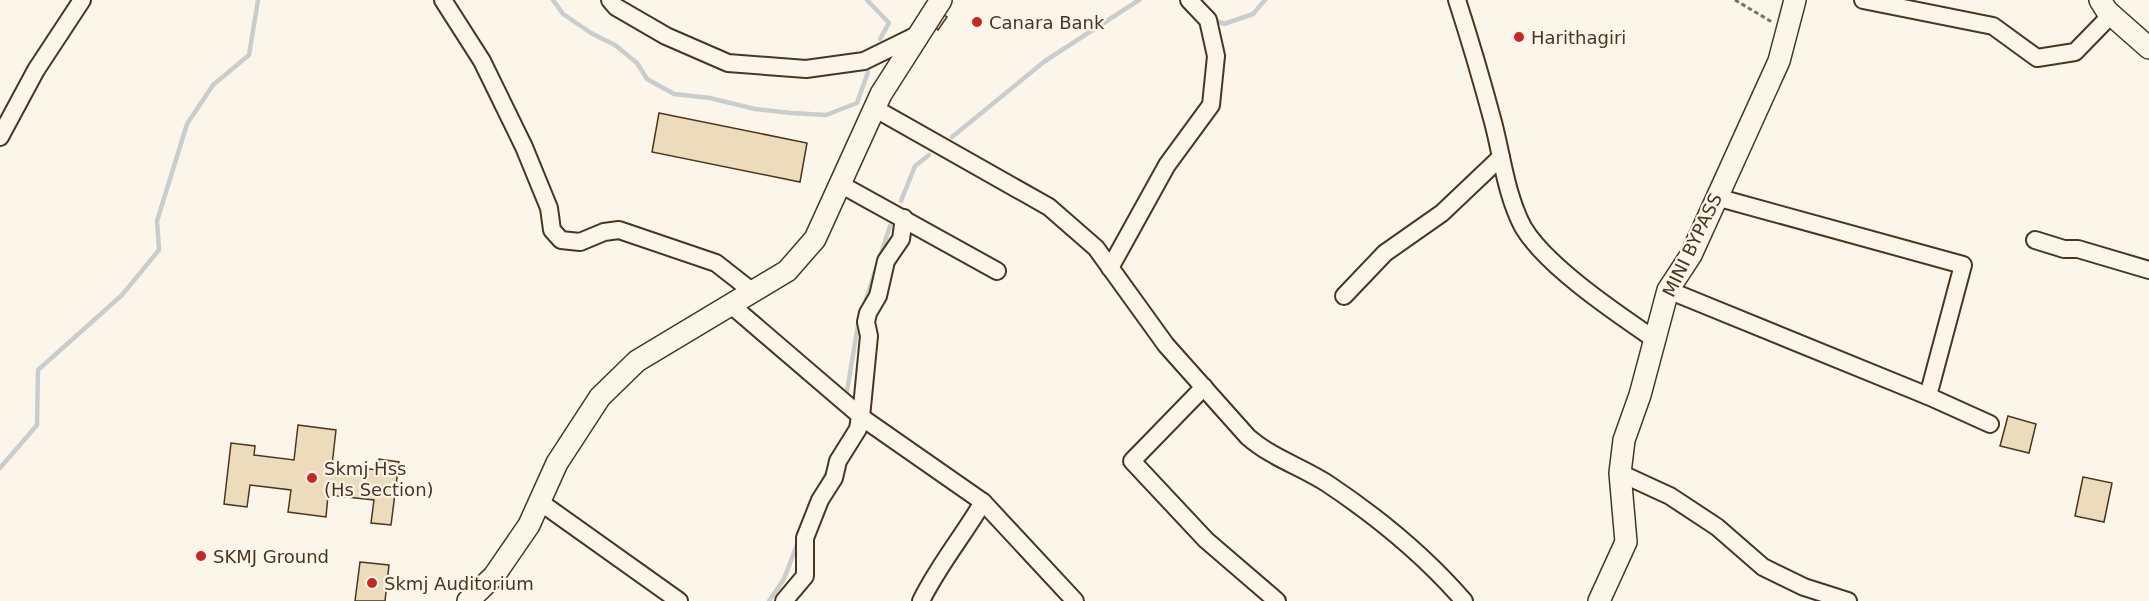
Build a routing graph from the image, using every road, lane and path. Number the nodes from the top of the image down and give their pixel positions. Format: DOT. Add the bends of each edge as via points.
graph roads {
  1 [pos="82,0"];
  2 [pos="443,0"];
  3 [pos="610,0"];
  4 [pos="941,0"];
  5 [pos="1189,0"];
  6 [pos="1457,0"];
  7 [pos="1735,0"];
  8 [pos="1795,0"];
  9 [pos="1863,0"];
  10 [pos="2106,7"];
  11 [pos="1787,30"];
  12 [pos="915,36"];
  13 [pos="2149,48"];
  14 [pos="874,108"];
  15 [pos="0,137"];
  16 [pos="1502,157"];
  17 [pos="840,184"];
  18 [pos="1716,197"];
  19 [pos="904,218"];
  20 [pos="2035,240"];
  21 [pos="1110,268"];
  22 [pos="2149,270"];
  23 [pos="997,271"];
  24 [pos="1668,290"];
  25 [pos="753,292"];
  26 [pos="1344,296"];
  27 [pos="731,305"];
  28 [pos="1654,339"];
  29 [pos="1203,387"];
  30 [pos="1928,396"];
  31 [pos="860,416"];
  32 [pos="1990,424"];
  33 [pos="1620,473"];
  34 [pos="540,502"];
  35 [pos="983,502"];
  36 [pos="468,601"];
  37 [pos="679,601"];
  38 [pos="784,601"];
  39 [pos="921,601"];
  40 [pos="1075,601"];
  41 [pos="1277,601"];
  42 [pos="1464,601"];
  43 [pos="1599,601"];
  44 [pos="1848,601"];
  1 -- 15 [label="street" via="36,69"];
  2 -- 25 [label="street" via="483,61 549,208 552,230 561,240 580,242 619,230 716,264"];
  3 -- 12 [label="street" via="666,36 728,63 806,69 864,61"];
  4 -- 12 [label="main road"];
  5 -- 21 [label="street" via="1208,20 1216,56 1211,105 1167,165"];
  6 -- 16 [label="street"];
  7 -- 11 [label="path"];
  8 -- 11 [label="main road, MINI BYPASS"];
  9 -- 10 [label="street" via="1993,26 2037,58 2075,52"];
  10 -- 13 [label="main road"];
  11 -- 18 [label="main road, MINI BYPASS" via="1779,61"];
  12 -- 14 [label="main road"];
  14 -- 17 [label="main road"];
  14 -- 21 [label="street" via="1049,207 1096,248"];
  16 -- 26 [label="street" via="1442,213 1385,253"];
  16 -- 28 [label="street" via="1510,193 1524,228 1551,259 1600,301"];
  17 -- 19 [label="street"];
  17 -- 25 [label="main road" via="815,239 787,272"];
  18 -- 24 [label="main road, MINI BYPASS" via="1691,255"];
  18 -- 30 [label="street" via="1963,265"];
  19 -- 23 [label="street"];
  19 -- 31 [label="street" via="901,239 886,261 878,296 868,313"];
  20 -- 22 [label="street"];
  21 -- 29 [label="street" via="1166,345"];
  24 -- 28 [label="main road, MINI BYPASS"];
  24 -- 30 [label="street"];
  25 -- 27 [label="main road"];
  27 -- 31 [label="street"];
  27 -- 34 [label="main road" via="637,361 600,397 557,463"];
  28 -- 33 [label="main road, MINI BYPASS" via="1624,440"];
  29 -- 41 [label="street" via="1132,461 1206,540"];
  29 -- 42 [label="street" via="1262,449 1326,483 1383,523 1420,553"];
  30 -- 32 [label="street"];
  31 -- 35 [label="street"];
  31 -- 38 [label="street" via="858,429 838,461 834,478 820,500 805,538 805,576"];
  33 -- 43 [label="main road, MINI BYPASS" via="1626,542"];
  33 -- 44 [label="street" via="1670,496 1717,527 1763,567 1804,587"];
  34 -- 36 [label="main road" via="530,525 494,576"];
  34 -- 37 [label="street"];
  35 -- 39 [label="street" via="934,574"];
  35 -- 40 [label="street"];
}
